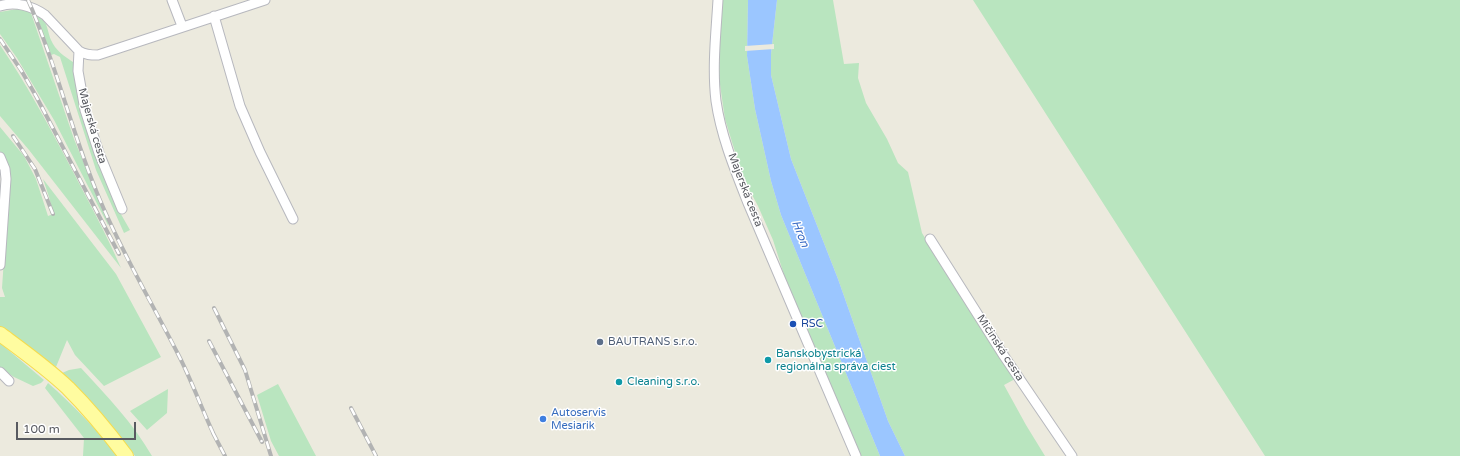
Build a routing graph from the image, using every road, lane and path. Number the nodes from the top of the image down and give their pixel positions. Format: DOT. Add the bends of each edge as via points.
graph roads {
  1 [pos="172,0"];
  2 [pos="266,0"];
  3 [pos="718,0"];
  4 [pos="0,6"];
  5 [pos="214,16"];
  6 [pos="182,26"];
  7 [pos="79,51"];
  8 [pos="0,157"];
  9 [pos="122,209"];
  10 [pos="293,219"];
  11 [pos="930,239"];
  12 [pos="0,265"];
  13 [pos="0,334"];
  14 [pos="0,372"];
  15 [pos="9,381"];
  16 [pos="126,456"];
  17 [pos="856,456"];
  18 [pos="1072,456"];
  1 -- 6 [label="street"];
  2 -- 5 [label="street"];
  3 -- 17 [label="street, Majerská cesta" via="715,88 722,126 748,203"];
  4 -- 7 [label="street" via="16,4 38,10"];
  5 -- 6 [label="street"];
  5 -- 10 [label="street" via="246,120"];
  6 -- 7 [label="street" via="98,54 84,54"];
  7 -- 9 [label="street, Majerská cesta" via="78,71 85,110 99,154"];
  8 -- 12 [label="street" via="6,179"];
  11 -- 18 [label="street, Mičinská cesta"];
  13 -- 16 [label="main road" via="68,388"];
  14 -- 15 [label="street"];
}
